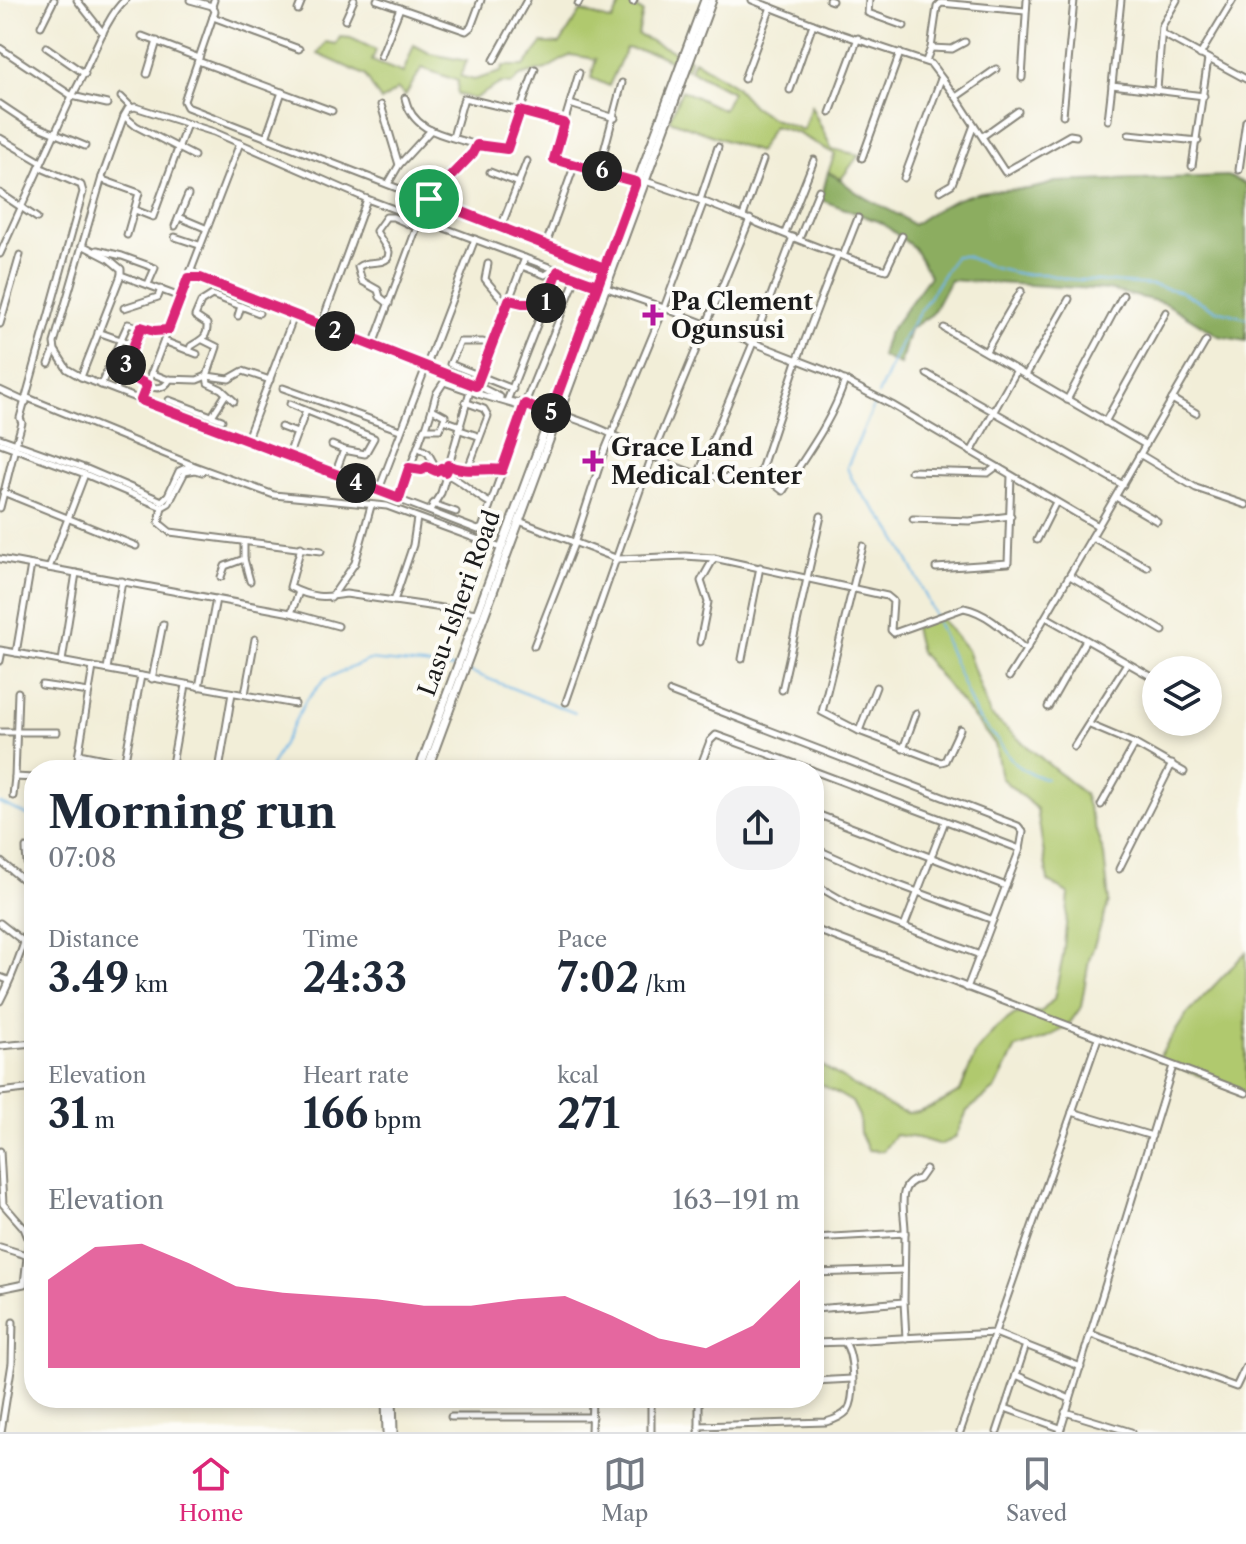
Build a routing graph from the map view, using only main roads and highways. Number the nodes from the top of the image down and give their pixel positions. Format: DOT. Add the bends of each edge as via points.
graph roads {
  1 [pos="705,0"];
  2 [pos="712,0"];
  3 [pos="640,182"];
  4 [pos="600,286"];
  5 [pos="554,414"];
  6 [pos="461,669"];
  7 [pos="423,760"];
  8 [pos="431,760"];
  9 [pos="387,1408"];
  10 [pos="391,1408"];
  11 [pos="390,1432"];
  1 -- 3 [label="main road, Lasu-Isheri Road"];
  2 -- 3 [label="main road, Lasu-Isheri Road"];
  3 -- 4 [label="main road, Lasu-Isheri Road"];
  3 -- 4 [label="main road, Lasu-Isheri Road"];
  4 -- 5 [label="main road, Lasu-Isheri Road"];
  5 -- 6 [label="main road, Lasu-Isheri Road"];
  5 -- 6 [label="main road, Lasu-Isheri Road" via="477,613"];
  6 -- 7 [label="main road, Lasu-Isheri Road"];
  6 -- 8 [label="main road, Lasu-Isheri Road"];
  9 -- 11 [label="main road"];
  10 -- 11 [label="main road"];
}
